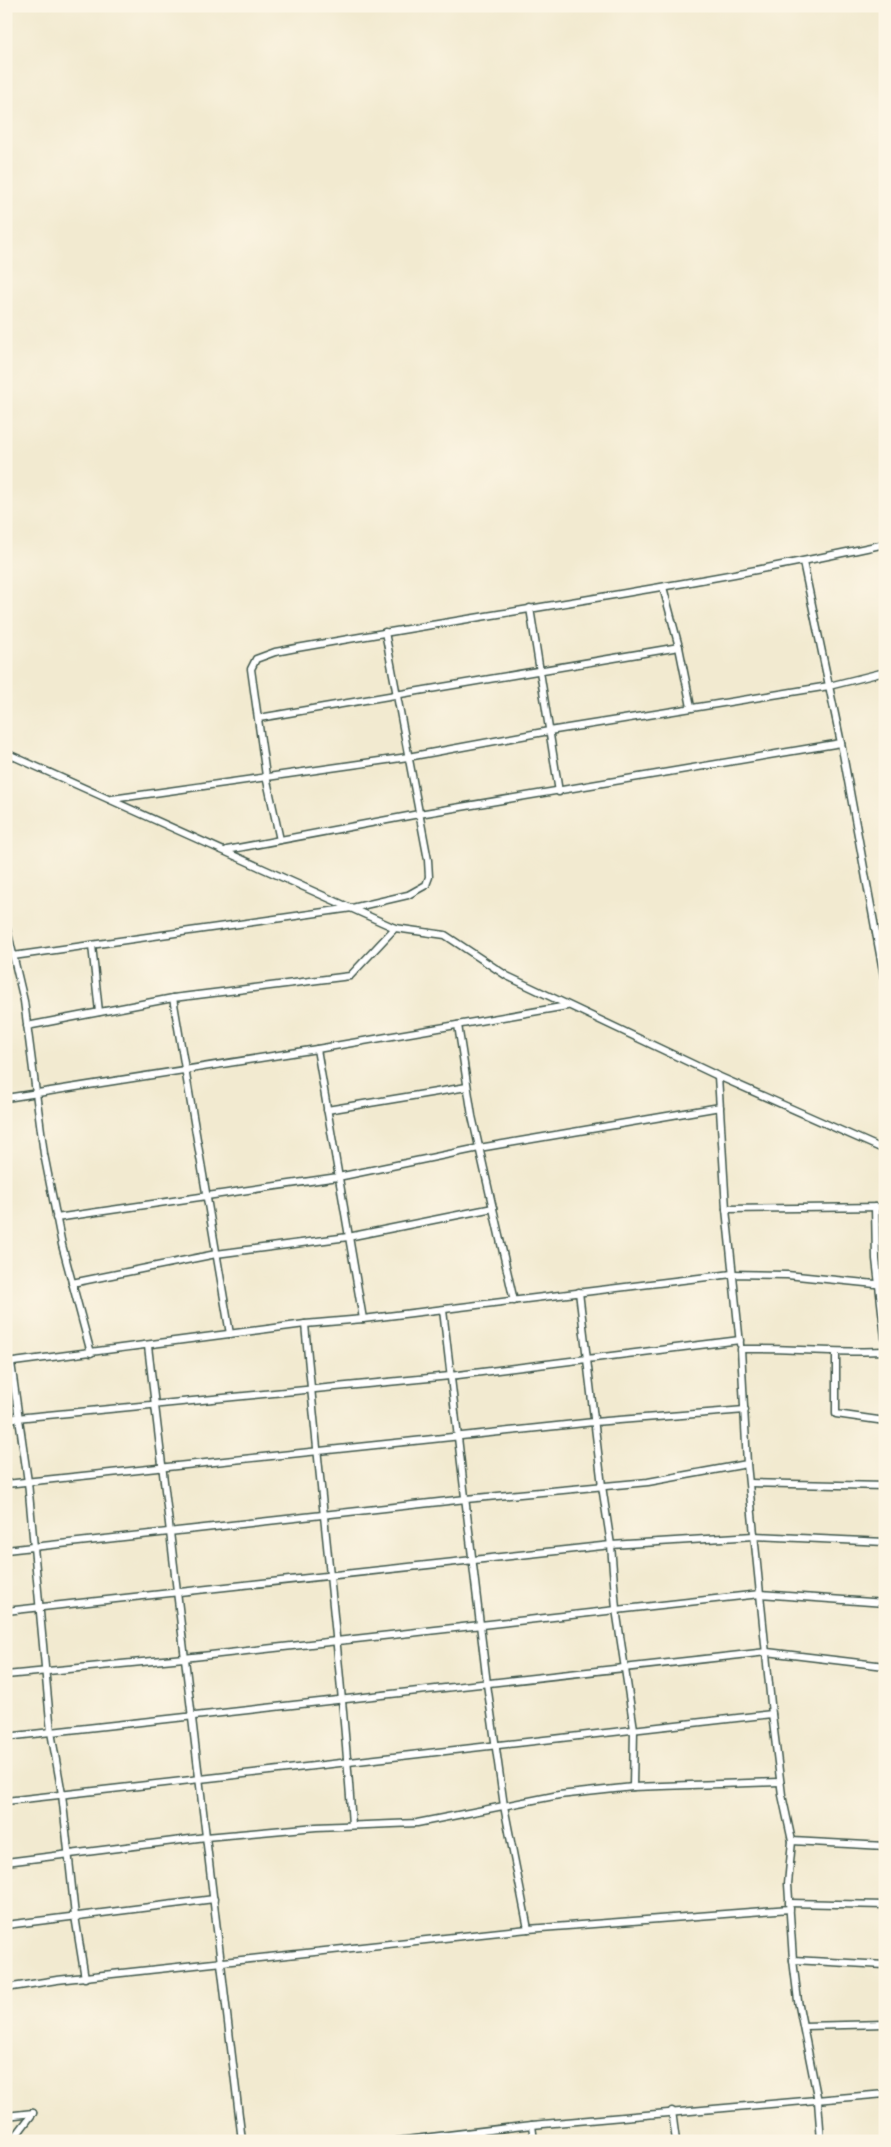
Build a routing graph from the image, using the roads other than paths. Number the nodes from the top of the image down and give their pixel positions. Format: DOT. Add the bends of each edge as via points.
graph roads {
  1 [pos="885,544"];
  2 [pos="803,562"];
  3 [pos="663,587"];
  4 [pos="530,608"];
  5 [pos="385,632"];
  6 [pos="679,647"];
  7 [pos="540,671"];
  8 [pos="885,672"];
  9 [pos="829,686"];
  10 [pos="397,695"];
  11 [pos="691,708"];
  12 [pos="259,718"];
  13 [pos="549,731"];
  14 [pos="840,743"];
  15 [pos="6,753"];
  16 [pos="408,757"];
  17 [pos="266,776"];
  18 [pos="560,792"];
  19 [pos="110,799"];
  20 [pos="420,814"];
  21 [pos="280,840"];
  22 [pos="225,851"];
  23 [pos="352,908"];
  24 [pos="6,925"];
  25 [pos="395,928"];
  26 [pos="881,939"];
  27 [pos="92,945"];
  28 [pos="13,956"];
  29 [pos="885,982"];
  30 [pos="173,998"];
  31 [pos="568,1006"];
  32 [pos="99,1012"];
  33 [pos="458,1025"];
  34 [pos="27,1026"];
  35 [pos="317,1049"];
  36 [pos="183,1069"];
  37 [pos="718,1076"];
  38 [pos="467,1087"];
  39 [pos="36,1093"];
  40 [pos="6,1098"];
  41 [pos="720,1108"];
  42 [pos="327,1110"];
  43 [pos="479,1148"];
  44 [pos="885,1150"];
  45 [pos="338,1177"];
  46 [pos="206,1196"];
  47 [pos="874,1207"];
  48 [pos="885,1207"];
  49 [pos="493,1208"];
  50 [pos="726,1209"];
  51 [pos="56,1218"];
  52 [pos="348,1238"];
  53 [pos="216,1254"];
  54 [pos="732,1274"];
  55 [pos="72,1283"];
  56 [pos="882,1285"];
  57 [pos="579,1292"];
  58 [pos="514,1301"];
  59 [pos="443,1310"];
  60 [pos="363,1320"];
  61 [pos="305,1324"];
  62 [pos="230,1334"];
  63 [pos="885,1338"];
  64 [pos="740,1340"];
  65 [pos="148,1346"];
  66 [pos="741,1349"];
  67 [pos="885,1352"];
  68 [pos="91,1353"];
  69 [pos="836,1353"];
  70 [pos="587,1358"];
  71 [pos="9,1363"];
  72 [pos="450,1376"];
  73 [pos="311,1391"];
  74 [pos="154,1406"];
  75 [pos="745,1410"];
  76 [pos="19,1418"];
  77 [pos="6,1419"];
  78 [pos="885,1421"];
  79 [pos="594,1422"];
  80 [pos="459,1437"];
  81 [pos="316,1452"];
  82 [pos="747,1464"];
  83 [pos="161,1468"];
  84 [pos="28,1482"];
  85 [pos="750,1483"];
  86 [pos="6,1484"];
  87 [pos="602,1486"];
  88 [pos="885,1486"];
  89 [pos="466,1499"];
  90 [pos="323,1515"];
  91 [pos="169,1532"];
  92 [pos="754,1536"];
  93 [pos="885,1542"];
  94 [pos="611,1545"];
  95 [pos="32,1547"];
  96 [pos="6,1550"];
  97 [pos="472,1560"];
  98 [pos="332,1575"];
  99 [pos="176,1592"];
  100 [pos="760,1594"];
  101 [pos="885,1603"];
  102 [pos="39,1608"];
  103 [pos="616,1609"];
  104 [pos="6,1611"];
  105 [pos="480,1624"];
  106 [pos="338,1640"];
  107 [pos="767,1652"];
  108 [pos="184,1658"];
  109 [pos="885,1666"];
  110 [pos="626,1668"];
  111 [pos="45,1671"];
  112 [pos="6,1675"];
  113 [pos="486,1684"];
  114 [pos="342,1699"];
  115 [pos="772,1714"];
  116 [pos="191,1715"];
  117 [pos="634,1729"];
  118 [pos="51,1732"];
  119 [pos="6,1737"];
  120 [pos="495,1744"];
  121 [pos="348,1761"];
  122 [pos="199,1778"];
  123 [pos="780,1782"];
  124 [pos="633,1786"];
  125 [pos="62,1794"];
  126 [pos="6,1801"];
  127 [pos="504,1806"];
  128 [pos="352,1825"];
  129 [pos="206,1837"];
  130 [pos="792,1841"];
  131 [pos="885,1846"];
  132 [pos="68,1855"];
  133 [pos="6,1862"];
  134 [pos="214,1899"];
  135 [pos="885,1905"];
  136 [pos="790,1906"];
  137 [pos="74,1916"];
  138 [pos="6,1925"];
  139 [pos="528,1929"];
  140 [pos="793,1960"];
  141 [pos="221,1961"];
  142 [pos="885,1965"];
  143 [pos="85,1978"];
  144 [pos="6,1988"];
  145 [pos="885,2024"];
  146 [pos="804,2026"];
  147 [pos="885,2094"];
  148 [pos="818,2101"];
  149 [pos="672,2112"];
  150 [pos="6,2116"];
  151 [pos="532,2125"];
  152 [pos="12,2141"];
  153 [pos="242,2141"];
  154 [pos="397,2141"];
  155 [pos="534,2141"];
  156 [pos="676,2141"];
  157 [pos="821,2141"];
  1 -- 2 [label="street"];
  2 -- 3 [label="street"];
  2 -- 9 [label="street"];
  3 -- 4 [label="street"];
  3 -- 6 [label="street"];
  4 -- 5 [label="street"];
  4 -- 7 [label="street"];
  5 -- 10 [label="street"];
  5 -- 12 [label="street" via="275,652 256,659 252,668"];
  6 -- 7 [label="street"];
  6 -- 11 [label="street"];
  7 -- 10 [label="street"];
  7 -- 13 [label="street"];
  8 -- 9 [label="street"];
  9 -- 11 [label="street"];
  9 -- 14 [label="street"];
  10 -- 12 [label="street"];
  10 -- 16 [label="street"];
  11 -- 13 [label="street"];
  12 -- 17 [label="street"];
  13 -- 16 [label="street"];
  13 -- 18 [label="street"];
  14 -- 18 [label="street"];
  14 -- 26 [label="street"];
  15 -- 19 [label="street"];
  16 -- 17 [label="street"];
  16 -- 20 [label="street"];
  17 -- 19 [label="street"];
  17 -- 21 [label="street"];
  18 -- 20 [label="street"];
  19 -- 22 [label="street"];
  20 -- 21 [label="street"];
  20 -- 23 [label="street" via="430,878 426,885 408,895"];
  21 -- 22 [label="street"];
  22 -- 23 [label="street"];
  23 -- 25 [label="street"];
  23 -- 27 [label="street"];
  24 -- 28 [label="street"];
  25 -- 30 [label="street" via="350,976"];
  25 -- 31 [label="street" via="445,936 507,976"];
  26 -- 29 [label="street"];
  27 -- 28 [label="street"];
  27 -- 32 [label="street"];
  28 -- 34 [label="street"];
  30 -- 32 [label="street"];
  30 -- 36 [label="street"];
  31 -- 33 [label="street"];
  31 -- 37 [label="street"];
  32 -- 34 [label="street"];
  33 -- 35 [label="street"];
  33 -- 38 [label="street"];
  34 -- 39 [label="street"];
  35 -- 36 [label="street"];
  35 -- 42 [label="street"];
  36 -- 39 [label="street"];
  36 -- 46 [label="street"];
  37 -- 41 [label="street"];
  37 -- 44 [label="street"];
  38 -- 42 [label="street"];
  38 -- 43 [label="street"];
  39 -- 40 [label="street"];
  39 -- 51 [label="street"];
  41 -- 43 [label="street"];
  41 -- 50 [label="street"];
  42 -- 45 [label="street"];
  43 -- 45 [label="street"];
  43 -- 49 [label="street"];
  45 -- 46 [label="street"];
  45 -- 52 [label="street"];
  46 -- 51 [label="street"];
  46 -- 53 [label="street"];
  47 -- 48 [label="street"];
  47 -- 50 [label="street"];
  47 -- 56 [label="street"];
  49 -- 52 [label="street"];
  49 -- 58 [label="street"];
  50 -- 54 [label="street"];
  51 -- 55 [label="street"];
  52 -- 53 [label="street"];
  52 -- 60 [label="street"];
  53 -- 55 [label="street"];
  53 -- 62 [label="street"];
  54 -- 56 [label="street" via="787,1275"];
  54 -- 57 [label="street"];
  54 -- 64 [label="street"];
  55 -- 68 [label="street"];
  56 -- 63 [label="street"];
  57 -- 58 [label="street"];
  57 -- 70 [label="street"];
  58 -- 59 [label="street"];
  59 -- 60 [label="street"];
  59 -- 72 [label="street"];
  60 -- 61 [label="street"];
  61 -- 62 [label="street"];
  61 -- 73 [label="street"];
  62 -- 65 [label="street"];
  64 -- 66 [label="street"];
  64 -- 70 [label="street"];
  65 -- 68 [label="street"];
  65 -- 74 [label="street"];
  66 -- 69 [label="street"];
  66 -- 75 [label="street"];
  67 -- 69 [label="street"];
  68 -- 71 [label="street"];
  69 -- 78 [label="street" via="836,1414"];
  70 -- 72 [label="street"];
  70 -- 79 [label="street"];
  71 -- 76 [label="street"];
  72 -- 73 [label="street"];
  72 -- 80 [label="street"];
  73 -- 74 [label="street"];
  73 -- 81 [label="street"];
  74 -- 76 [label="street"];
  74 -- 83 [label="street"];
  75 -- 79 [label="street"];
  75 -- 82 [label="street"];
  76 -- 77 [label="street"];
  76 -- 84 [label="street"];
  79 -- 80 [label="street"];
  79 -- 87 [label="street"];
  80 -- 81 [label="street"];
  80 -- 89 [label="street"];
  81 -- 83 [label="street"];
  81 -- 90 [label="street"];
  82 -- 85 [label="street"];
  82 -- 87 [label="street" via="648,1482"];
  83 -- 84 [label="street"];
  83 -- 91 [label="street"];
  84 -- 86 [label="street"];
  84 -- 95 [label="street"];
  85 -- 88 [label="street"];
  85 -- 92 [label="street"];
  87 -- 89 [label="street"];
  87 -- 94 [label="street"];
  89 -- 90 [label="street"];
  89 -- 97 [label="street"];
  90 -- 91 [label="street"];
  90 -- 98 [label="street"];
  91 -- 95 [label="street"];
  91 -- 99 [label="street"];
  92 -- 93 [label="street"];
  92 -- 94 [label="street"];
  92 -- 100 [label="street"];
  94 -- 97 [label="street"];
  94 -- 103 [label="street"];
  95 -- 96 [label="street"];
  95 -- 102 [label="street"];
  97 -- 98 [label="street"];
  97 -- 105 [label="street"];
  98 -- 99 [label="street"];
  98 -- 106 [label="street"];
  99 -- 102 [label="street"];
  99 -- 108 [label="street"];
  100 -- 101 [label="street"];
  100 -- 103 [label="street"];
  100 -- 107 [label="street"];
  102 -- 104 [label="street"];
  102 -- 111 [label="street"];
  103 -- 105 [label="street"];
  103 -- 110 [label="street"];
  105 -- 106 [label="street"];
  105 -- 113 [label="street"];
  106 -- 108 [label="street"];
  106 -- 114 [label="street"];
  107 -- 109 [label="street"];
  107 -- 110 [label="street"];
  107 -- 115 [label="street"];
  108 -- 111 [label="street"];
  108 -- 116 [label="street"];
  110 -- 113 [label="street"];
  110 -- 117 [label="street"];
  111 -- 112 [label="street"];
  111 -- 118 [label="street"];
  113 -- 114 [label="street"];
  113 -- 120 [label="street"];
  114 -- 116 [label="street"];
  114 -- 121 [label="street"];
  115 -- 117 [label="street"];
  115 -- 123 [label="street"];
  116 -- 118 [label="street"];
  116 -- 122 [label="street"];
  117 -- 120 [label="street"];
  117 -- 124 [label="street"];
  118 -- 119 [label="street"];
  118 -- 125 [label="street"];
  120 -- 121 [label="street"];
  120 -- 127 [label="street"];
  121 -- 122 [label="street"];
  121 -- 128 [label="street"];
  122 -- 125 [label="street"];
  122 -- 129 [label="street"];
  123 -- 124 [label="street"];
  123 -- 130 [label="street"];
  124 -- 127 [label="street"];
  125 -- 126 [label="street"];
  125 -- 132 [label="street"];
  127 -- 128 [label="street" via="417,1823"];
  127 -- 139 [label="street"];
  128 -- 129 [label="street"];
  129 -- 132 [label="street"];
  129 -- 134 [label="street"];
  130 -- 131 [label="street"];
  130 -- 136 [label="street"];
  132 -- 133 [label="street"];
  132 -- 137 [label="street"];
  134 -- 137 [label="street"];
  134 -- 141 [label="street"];
  135 -- 136 [label="street"];
  136 -- 139 [label="street"];
  136 -- 140 [label="street"];
  137 -- 138 [label="street"];
  137 -- 143 [label="street"];
  139 -- 141 [label="street"];
  140 -- 142 [label="street"];
  140 -- 146 [label="street"];
  141 -- 143 [label="street"];
  141 -- 153 [label="street"];
  143 -- 144 [label="street"];
  145 -- 146 [label="street"];
  146 -- 148 [label="street"];
  147 -- 148 [label="street"];
  148 -- 149 [label="street"];
  148 -- 157 [label="street"];
  149 -- 151 [label="street"];
  149 -- 156 [label="street"];
  150 -- 152 [label="street" via="33,2113"];
  151 -- 154 [label="street"];
  151 -- 155 [label="street"];
}
